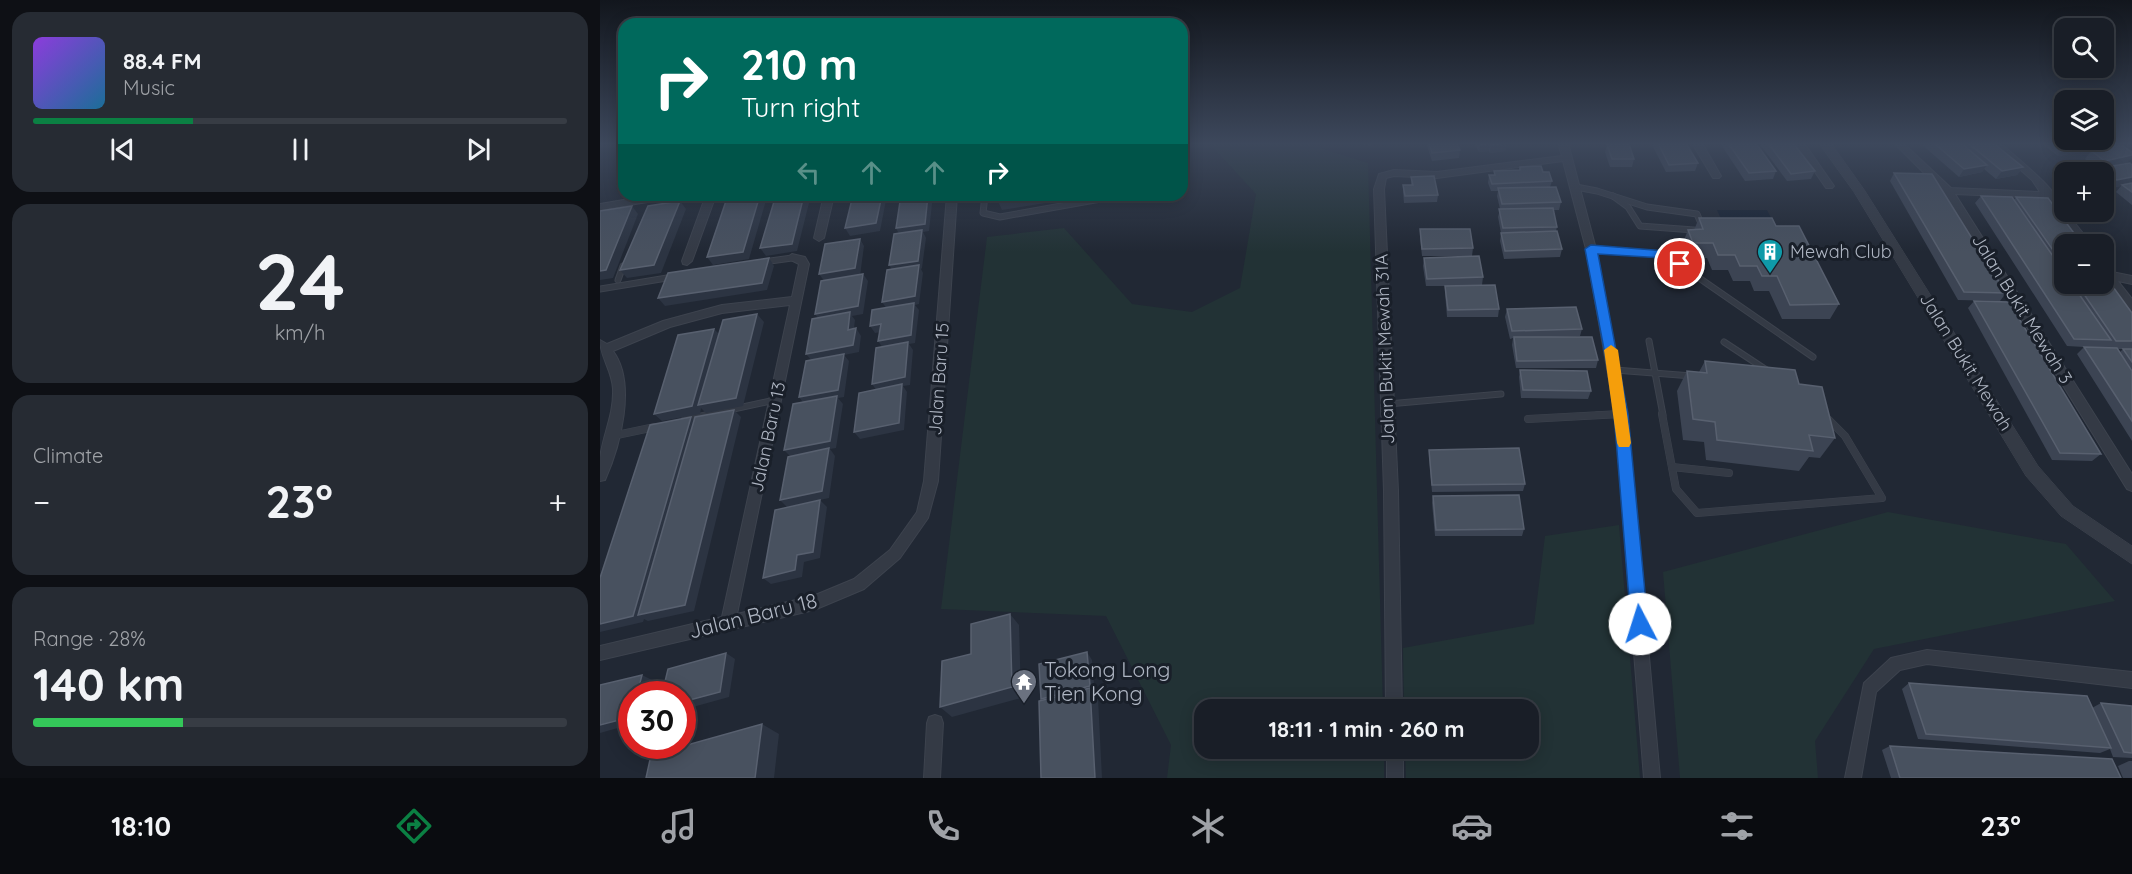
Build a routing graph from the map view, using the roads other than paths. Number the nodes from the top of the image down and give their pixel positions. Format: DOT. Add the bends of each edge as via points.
graph roads {
  1 [pos="1381,179"];
  2 [pos="1574,179"];
  3 [pos="1824,179"];
  4 [pos="1849,179"];
  5 [pos="1936,179"];
  6 [pos="2036,179"];
  7 [pos="1829,186"];
  8 [pos="1576,187"];
  9 [pos="1948,191"];
  10 [pos="2050,195"];
  11 [pos="1613,196"];
  12 [pos="636,201"];
  13 [pos="709,201"];
  14 [pos="828,201"];
  15 [pos="952,201"];
  16 [pos="984,201"];
  17 [pos="1089,201"];
  18 [pos="600,207"];
  19 [pos="2079,234"];
  20 [pos="819,238"];
  21 [pos="1591,249"];
  22 [pos="792,258"];
  23 [pos="626,260"];
  24 [pos="687,261"];
  25 [pos="759,263"];
  26 [pos="2114,274"];
  27 [pos="679,276"];
  28 [pos="618,280"];
  29 [pos="2132,280"];
  30 [pos="2114,283"];
  31 [pos="600,289"];
  32 [pos="796,300"];
  33 [pos="2132,307"];
  34 [pos="1649,341"];
  35 [pos="1724,342"];
  36 [pos="603,346"];
  37 [pos="1813,357"];
  38 [pos="1615,370"];
  39 [pos="1654,373"];
  40 [pos="1698,376"];
  41 [pos="1777,377"];
  42 [pos="1501,394"];
  43 [pos="776,400"];
  44 [pos="1388,404"];
  45 [pos="1816,407"];
  46 [pos="1621,414"];
  47 [pos="1528,419"];
  48 [pos="682,421"];
  49 [pos="659,426"];
  50 [pos="612,436"];
  51 [pos="1672,467"];
  52 [pos="601,471"];
  53 [pos="1729,473"];
  54 [pos="2132,485"];
  55 [pos="895,554"];
  56 [pos="2132,556"];
  57 [pos="728,624"];
  58 [pos="600,653"];
  59 [pos="2132,680"];
  60 [pos="1394,699"];
  61 [pos="935,723"];
  62 [pos="1395,759"];
  63 [pos="932,778"];
  64 [pos="1395,778"];
  65 [pos="1652,778"];
  66 [pos="1853,778"];
  1 -- 44 [label="street, Jalan Bukit Mewah 31A"];
  2 -- 8 [label="street"];
  3 -- 7 [label="street"];
  4 -- 56 [label="street, Jalan Bukit Mewah" via="2032,471 2067,511"];
  5 -- 9 [label="street, Jalan Bukit Mewah 3"];
  6 -- 10 [label="street"];
  8 -- 11 [label="lane"];
  8 -- 21 [label="street"];
  9 -- 10 [label="street"];
  9 -- 54 [label="street, Jalan Bukit Mewah 3"];
  10 -- 19 [label="street"];
  11 -- 11 [label="lane" via="1628,207 1640,226 1704,231 1697,214 1647,207"];
  12 -- 18 [label="street"];
  13 -- 24 [label="street"];
  14 -- 20 [label="street"];
  15 -- 55 [label="street, Jalan Baru 15" via="931,481 923,514"];
  16 -- 17 [label="lane" via="983,213 1000,217"];
  21 -- 37 [label="lane" via="1666,255"];
  21 -- 38 [label="street"];
  22 -- 25 [label="lane"];
  22 -- 32 [label="street, Jalan Baru 13" via="804,264"];
  23 -- 28 [label="lane"];
  26 -- 29 [label="street"];
  27 -- 31 [label="lane"];
  30 -- 33 [label="street"];
  32 -- 36 [label="street" via="722,309"];
  32 -- 43 [label="street, Jalan Baru 13"];
  34 -- 39 [label="lane"];
  35 -- 41 [label="lane"];
  36 -- 50 [label="street" via="617,373 619,405"];
  38 -- 39 [label="lane"];
  38 -- 46 [label="street"];
  39 -- 40 [label="lane"];
  39 -- 51 [label="lane"];
  42 -- 44 [label="lane"];
  43 -- 48 [label="lane"];
  43 -- 57 [label="street, Jalan Baru 13"];
  44 -- 60 [label="street, Jalan Bukit Mewah 31A"];
  45 -- 51 [label="lane" via="1845,436 1882,498 1697,513 1677,489"];
  46 -- 47 [label="lane"];
  46 -- 65 [label="street"];
  49 -- 50 [label="lane"];
  50 -- 52 [label="street"];
  51 -- 53 [label="lane"];
  55 -- 57 [label="street, Jalan Baru 18" via="859,584 814,603"];
  57 -- 58 [label="street, Jalan Baru 18"];
  59 -- 66 [label="street" via="1927,657 1896,663 1869,688"];
  61 -- 63 [label="street"];
  62 -- 64 [label="street"];
}
